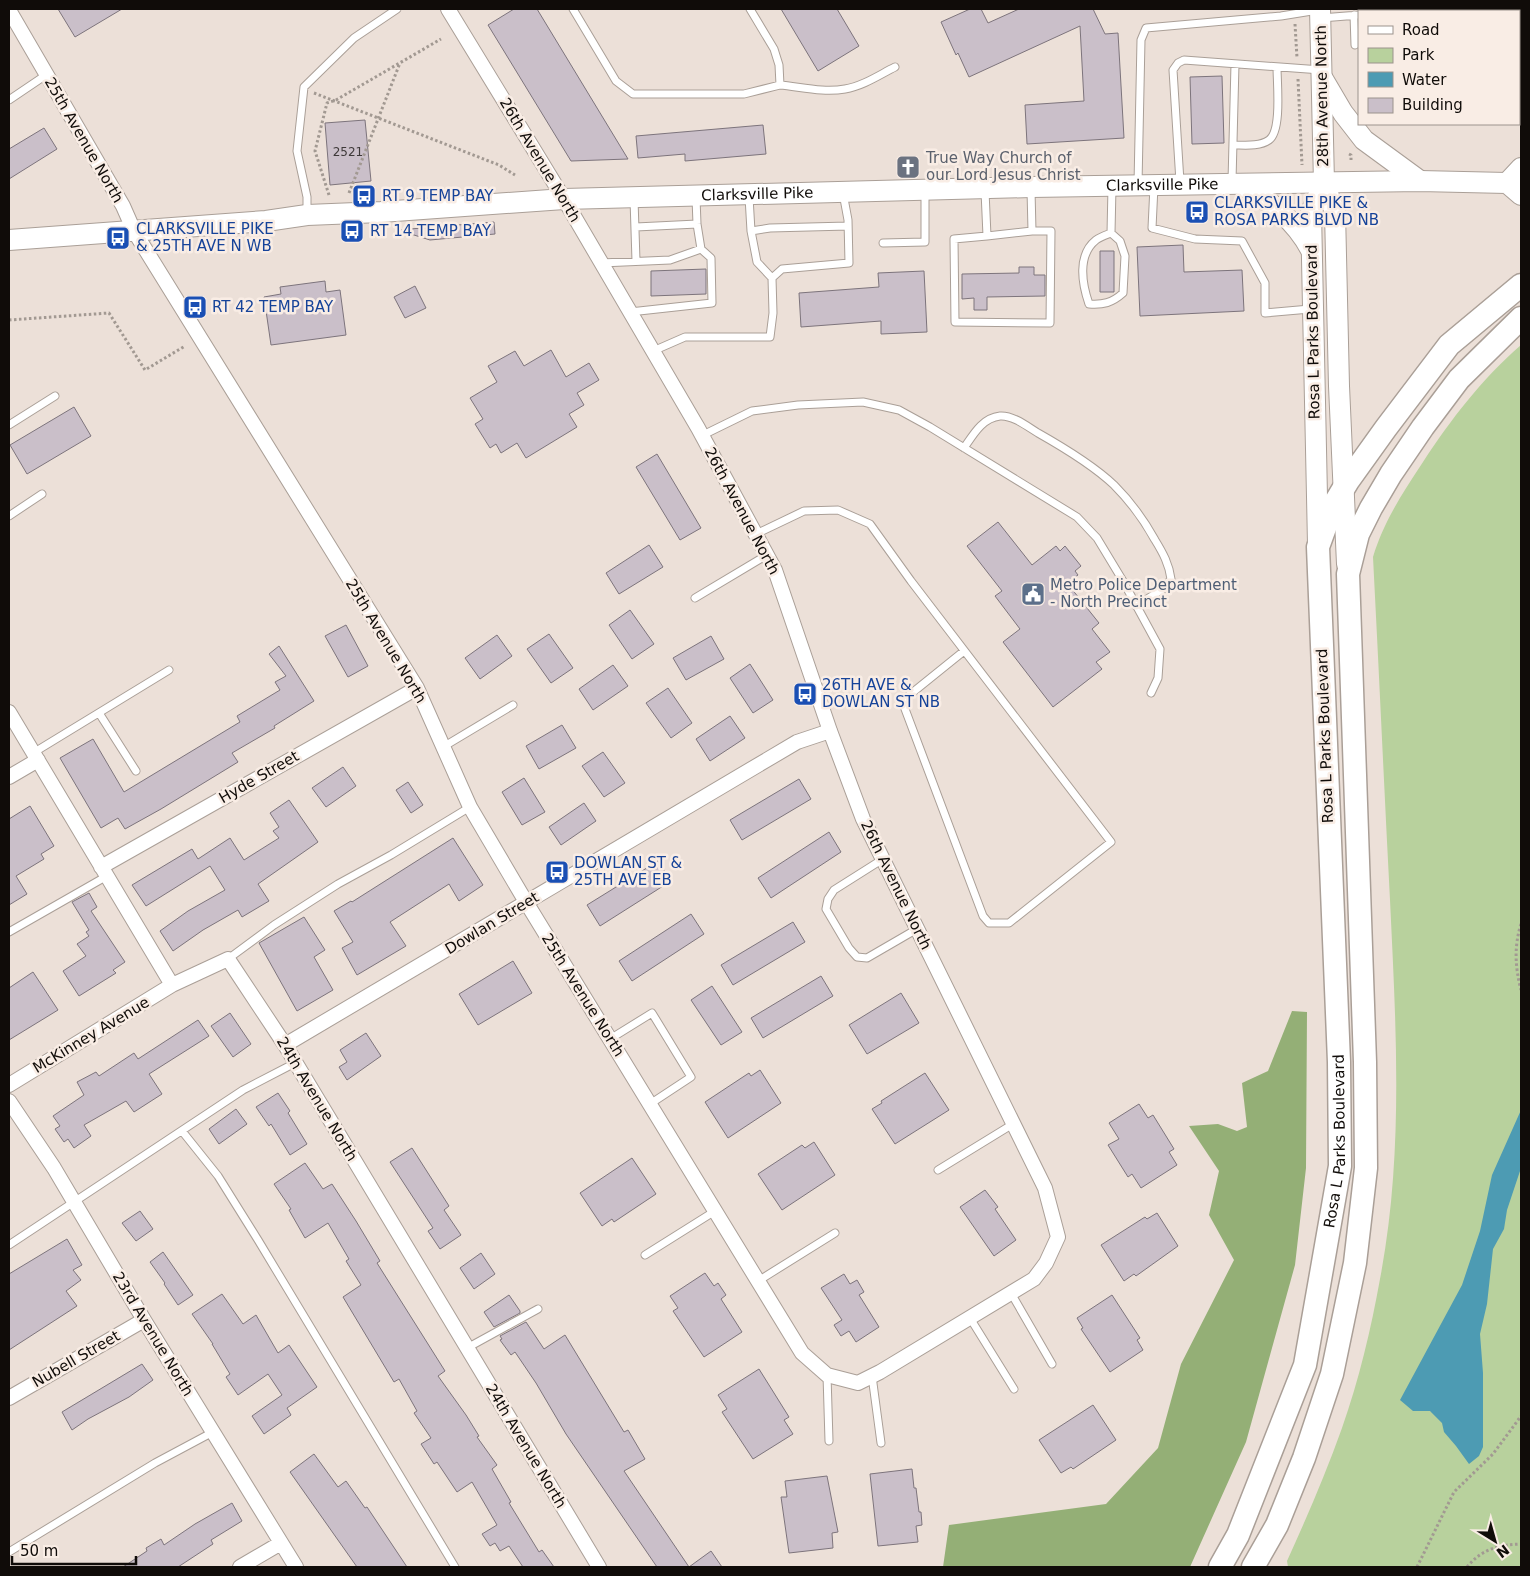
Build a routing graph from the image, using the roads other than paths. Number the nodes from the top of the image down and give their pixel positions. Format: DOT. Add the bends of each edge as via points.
graph roads {
  1 [pos="397,9"];
  2 [pos="448,9"];
  3 [pos="573,9"];
  4 [pos="750,9"];
  5 [pos="9,10"];
  6 [pos="1320,12"];
  7 [pos="1356,15"];
  8 [pos="1355,45"];
  9 [pos="1235,64"];
  10 [pos="895,67"];
  11 [pos="1277,67"];
  12 [pos="1321,74"];
  13 [pos="46,75"];
  14 [pos="780,85"];
  15 [pos="9,100"];
  16 [pos="1234,145"];
  17 [pos="1521,168"];
  18 [pos="1420,182"];
  19 [pos="1324,183"];
  20 [pos="1180,184"];
  21 [pos="1237,184"];
  22 [pos="1146,185"];
  23 [pos="1112,186"];
  24 [pos="1031,187"];
  25 [pos="985,188"];
  26 [pos="1514,189"];
  27 [pos="925,190"];
  28 [pos="842,192"];
  29 [pos="749,194"];
  30 [pos="696,196"];
  31 [pos="634,197"];
  32 [pos="564,199"];
  33 [pos="307,216"];
  34 [pos="697,224"];
  35 [pos="848,226"];
  36 [pos="636,228"];
  37 [pos="134,231"];
  38 [pos="751,232"];
  39 [pos="1032,232"];
  40 [pos="1111,233"];
  41 [pos="987,236"];
  42 [pos="9,240"];
  43 [pos="883,243"];
  44 [pos="701,249"];
  45 [pos="1312,250"];
  46 [pos="636,261"];
  47 [pos="602,263"];
  48 [pos="772,278"];
  49 [pos="1521,285"];
  50 [pos="1312,309"];
  51 [pos="630,312"];
  52 [pos="1521,318"];
  53 [pos="653,351"];
  54 [pos="55,396"];
  55 [pos="9,425"];
  56 [pos="702,435"];
  57 [pos="964,448"];
  58 [pos="1343,490"];
  59 [pos="42,494"];
  60 [pos="9,516"];
  61 [pos="756,534"];
  62 [pos="1318,547"];
  63 [pos="767,555"];
  64 [pos="1348,574"];
  65 [pos="695,598"];
  66 [pos="1136,606"];
  67 [pos="964,651"];
  68 [pos="169,670"];
  69 [pos="417,688"];
  70 [pos="1151,693"];
  71 [pos="513,705"];
  72 [pos="9,712"];
  73 [pos="99,713"];
  74 [pos="830,731"];
  75 [pos="443,747"];
  76 [pos="35,756"];
  77 [pos="136,771"];
  78 [pos="9,777"];
  79 [pos="470,806"];
  80 [pos="883,859"];
  81 [pos="104,872"];
  82 [pos="526,902"];
  83 [pos="917,929"];
  84 [pos="9,932"];
  85 [pos="228,959"];
  86 [pos="172,986"];
  87 [pos="610,1039"];
  88 [pos="285,1045"];
  89 [pos="296,1063"];
  90 [pos="9,1085"];
  91 [pos="9,1101"];
  92 [pos="650,1104"];
  93 [pos="1013,1124"];
  94 [pos="182,1130"];
  95 [pos="938,1170"];
  96 [pos="75,1202"];
  97 [pos="715,1211"];
  98 [pos="835,1233"];
  99 [pos="9,1245"];
  100 [pos="645,1255"];
  101 [pos="758,1281"];
  102 [pos="1010,1293"];
  103 [pos="538,1309"];
  104 [pos="970,1318"];
  105 [pos="144,1320"];
  106 [pos="467,1348"];
  107 [pos="1052,1364"];
  108 [pos="827,1375"];
  109 [pos="872,1376"];
  110 [pos="1014,1389"];
  111 [pos="9,1398"];
  112 [pos="213,1432"];
  113 [pos="829,1441"];
  114 [pos="881,1443"];
  115 [pos="281,1543"];
  116 [pos="9,1552"];
  117 [pos="240,1567"];
  118 [pos="296,1567"];
  119 [pos="455,1567"];
  120 [pos="599,1567"];
  121 [pos="1220,1567"];
  122 [pos="1253,1567"];
  1 -- 33 [label="lane" via="354,38 304,87 297,151 307,197"];
  2 -- 32 [label="street, 26th Avenue North"];
  3 -- 14 [label="lane" via="616,81 633,94 744,94"];
  4 -- 14 [label="lane" via="774,48"];
  5 -- 13 [label="street, 25th Avenue North"];
  6 -- 7 [label="lane"];
  6 -- 12 [label="main road, 28th Avenue North"];
  6 -- 22 [label="lane" via="1146,28 1141,40"];
  7 -- 8 [label="lane"];
  9 -- 11 [label="lane"];
  9 -- 16 [label="lane"];
  9 -- 20 [label="lane" via="1184,60 1174,70"];
  10 -- 14 [label="lane" via="846,89"];
  11 -- 12 [label="lane"];
  11 -- 16 [label="lane" via="1275,131 1269,140 1258,144"];
  12 -- 18 [label="main road" via="1343,113 1364,140"];
  12 -- 19 [label="main road, 28th Avenue North"];
  13 -- 15 [label="lane"];
  13 -- 37 [label="street, 25th Avenue North" via="123,206"];
  16 -- 21 [label="lane"];
  17 -- 26 [label="main road, Clarksville Pike"];
  18 -- 19 [label="main road, Clarksville Pike"];
  18 -- 26 [label="main road, Clarksville Pike"];
  19 -- 21 [label="main road, Clarksville Pike"];
  19 -- 45 [label="main road, Rosa L Parks Boulevard" via="1311,212"];
  19 -- 58 [label="main road, Rosa L Parks Boulevard" via="1336,212"];
  20 -- 21 [label="main road, Clarksville Pike"];
  20 -- 22 [label="main road, Clarksville Pike"];
  21 -- 45 [label="main road" via="1266,199 1296,226"];
  22 -- 23 [label="main road, Clarksville Pike"];
  22 -- 50 [label="lane" via="1152,228 1195,239 1242,241 1265,282 1266,313"];
  23 -- 24 [label="main road, Clarksville Pike"];
  23 -- 40 [label="lane"];
  24 -- 25 [label="main road, Clarksville Pike"];
  24 -- 39 [label="lane"];
  25 -- 27 [label="main road, Clarksville Pike"];
  25 -- 41 [label="lane"];
  27 -- 28 [label="main road, Clarksville Pike"];
  27 -- 43 [label="lane" via="925,242"];
  28 -- 29 [label="main road, Clarksville Pike"];
  28 -- 35 [label="lane"];
  29 -- 30 [label="main road, Clarksville Pike"];
  29 -- 38 [label="lane"];
  30 -- 31 [label="main road, Clarksville Pike"];
  30 -- 34 [label="lane"];
  31 -- 32 [label="main road, Clarksville Pike"];
  31 -- 36 [label="lane"];
  32 -- 33 [label="main road, Clarksville Pike"];
  32 -- 47 [label="street, 26th Avenue North"];
  33 -- 37 [label="main road, Clarksville Pike"];
  34 -- 36 [label="lane"];
  34 -- 44 [label="lane"];
  35 -- 38 [label="lane" via="770,228"];
  35 -- 48 [label="lane" via="849,263 782,270"];
  36 -- 46 [label="lane"];
  37 -- 42 [label="main road, Clarksville Pike"];
  37 -- 69 [label="street, 25th Avenue North"];
  38 -- 48 [label="lane" via="757,262"];
  39 -- 41 [label="lane"];
  39 -- 41 [label="lane" via="1051,231 1050,323 955,322 954,239"];
  40 -- 40 [label="lane" via="1087,250 1083,266 1084,290 1089,304 1102,305 1123,294 1125,256 1120,241"];
  44 -- 46 [label="lane" via="670,260"];
  44 -- 51 [label="lane" via="711,258 712,303"];
  45 -- 50 [label="main road, Rosa L Parks Boulevard"];
  46 -- 47 [label="lane"];
  47 -- 51 [label="street, 26th Avenue North"];
  48 -- 53 [label="lane" via="770,337 685,337"];
  49 -- 58 [label="main road" via="1450,345"];
  50 -- 62 [label="main road, Rosa L Parks Boulevard"];
  51 -- 53 [label="street, 26th Avenue North"];
  52 -- 64 [label="main road" via="1459,379 1391,474 1358,534"];
  53 -- 56 [label="street, 26th Avenue North"];
  54 -- 55 [label="lane"];
  56 -- 57 [label="lane" via="752,411 863,402 899,410"];
  56 -- 61 [label="street, 26th Avenue North"];
  57 -- 66 [label="lane" via="1077,517 1097,538"];
  57 -- 66 [label="lane" via="978,427 1001,416 1011,418 1050,440 1113,484 1133,506 1169,565 1171,579 1163,589"];
  58 -- 62 [label="main road" via="1333,506"];
  58 -- 64 [label="main road, Rosa L Parks Boulevard"];
  59 -- 60 [label="lane"];
  61 -- 63 [label="street, 26th Avenue North"];
  61 -- 67 [label="lane" via="804,510 838,510 870,524"];
  62 -- 121 [label="main road, Rosa L Parks Boulevard" via="1339,1062 1340,1166 1305,1366 1238,1535"];
  63 -- 65 [label="lane"];
  63 -- 74 [label="street, 26th Avenue North"];
  64 -- 122 [label="main road, Rosa L Parks Boulevard" via="1366,1168 1355,1263 1332,1374 1277,1525"];
  66 -- 70 [label="lane" via="1160,649 1158,678"];
  67 -- 67 [label="lane" via="1111,842 1009,923 989,923 983,916 902,701"];
  68 -- 73 [label="lane"];
  69 -- 75 [label="street, 25th Avenue North"];
  69 -- 81 [label="street, Hyde Street"];
  71 -- 75 [label="lane"];
  72 -- 76 [label="street"];
  73 -- 76 [label="lane"];
  73 -- 77 [label="lane"];
  74 -- 80 [label="street, 26th Avenue North" via="863,819"];
  74 -- 82 [label="street, Dowlan Street" via="797,742"];
  75 -- 79 [label="street, 25th Avenue North"];
  76 -- 78 [label="street"];
  76 -- 81 [label="street"];
  79 -- 82 [label="street, 25th Avenue North"];
  79 -- 85 [label="lane" via="338,884"];
  80 -- 83 [label="street, 26th Avenue North"];
  80 -- 83 [label="lane" via="834,890 826,909 857,957 867,958"];
  81 -- 84 [label="lane"];
  81 -- 86 [label="street"];
  82 -- 87 [label="street, 25th Avenue North"];
  82 -- 88 [label="street, Dowlan Street"];
  83 -- 93 [label="street, 26th Avenue North"];
  85 -- 86 [label="street"];
  85 -- 88 [label="street, 24th Avenue North"];
  86 -- 90 [label="street, McKinney Avenue"];
  87 -- 92 [label="street, 25th Avenue North"];
  87 -- 92 [label="lane" via="652,1013 691,1077"];
  88 -- 89 [label="street, 24th Avenue North"];
  89 -- 94 [label="lane" via="243,1090"];
  89 -- 106 [label="street, 24th Avenue North"];
  91 -- 96 [label="street, 23rd Avenue North"];
  92 -- 97 [label="street, 25th Avenue North"];
  93 -- 95 [label="lane"];
  93 -- 102 [label="street, 26th Avenue North" via="1045,1188 1058,1237 1034,1279"];
  94 -- 96 [label="lane"];
  94 -- 119 [label="lane" via="218,1176 258,1240"];
  96 -- 99 [label="lane"];
  96 -- 105 [label="street, 23rd Avenue North"];
  97 -- 100 [label="lane"];
  97 -- 101 [label="street, 25th Avenue North"];
  98 -- 101 [label="lane"];
  101 -- 108 [label="street, 25th Avenue North" via="802,1353"];
  102 -- 104 [label="street, 26th Avenue North"];
  102 -- 107 [label="lane"];
  103 -- 106 [label="lane"];
  104 -- 109 [label="street, 26th Avenue North"];
  104 -- 110 [label="lane"];
  105 -- 111 [label="street, Nubell Street"];
  105 -- 112 [label="street, 23rd Avenue North"];
  106 -- 120 [label="street, 24th Avenue North"];
  108 -- 109 [label="street, 26th Avenue North" via="858,1383"];
  108 -- 113 [label="lane"];
  109 -- 114 [label="lane"];
  112 -- 115 [label="street, 23rd Avenue North"];
  112 -- 116 [label="lane" via="155,1463"];
  115 -- 117 [label="street"];
  115 -- 118 [label="street, 23rd Avenue North"];
}
